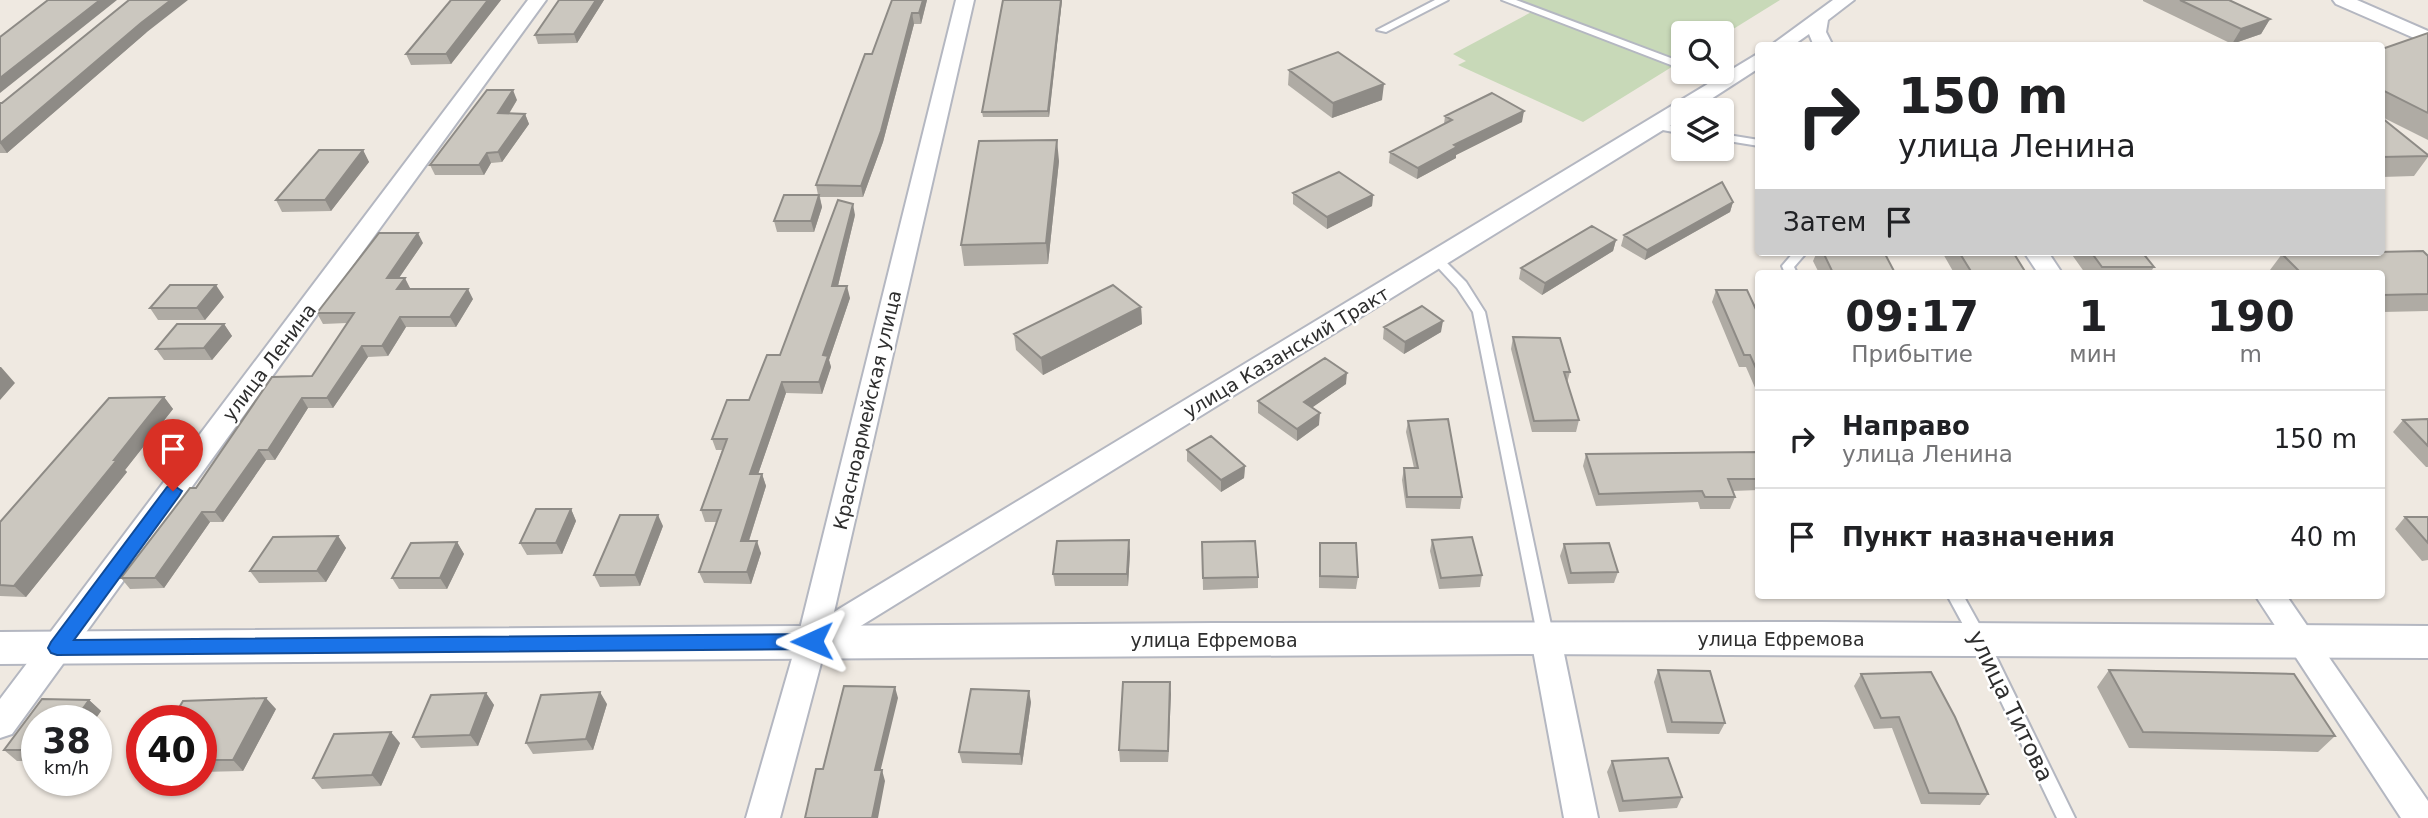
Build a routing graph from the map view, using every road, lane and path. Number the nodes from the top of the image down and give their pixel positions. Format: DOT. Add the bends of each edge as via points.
graph roads {
  1 [pos="537,0"];
  2 [pos="965,0"];
  3 [pos="1443,0"];
  4 [pos="1507,0"];
  5 [pos="1845,0"];
  6 [pos="2343,0"];
  7 [pos="1819,19"];
  8 [pos="1382,30"];
  9 [pos="2428,38"];
  10 [pos="1785,42"];
  11 [pos="1823,42"];
  12 [pos="1671,62"];
  13 [pos="1755,64"];
  14 [pos="1734,76"];
  15 [pos="1721,84"];
  16 [pos="1656,127"];
  17 [pos="1671,129"];
  18 [pos="1734,139"];
  19 [pos="1755,142"];
  20 [pos="1797,256"];
  21 [pos="1437,260"];
  22 [pos="1790,270"];
  23 [pos="1957,599"];
  24 [pos="2273,599"];
  25 [pos="1979,638"];
  26 [pos="1546,639"];
  27 [pos="2302,640"];
  28 [pos="812,641"];
  29 [pos="2428,642"];
  30 [pos="0,648"];
  31 [pos="57,648"];
  32 [pos="0,724"];
  33 [pos="763,818"];
  34 [pos="1581,818"];
  35 [pos="2066,818"];
  36 [pos="2420,818"];
  1 -- 31 [label="street, улица Ленина"];
  2 -- 28 [label="street, Красноармейская улица"];
  3 -- 8 [label="lane"];
  4 -- 12 [label="lane"];
  5 -- 7 [label="street"];
  6 -- 9 [label="street"];
  7 -- 10 [label="street"];
  7 -- 11 [label="street" via="1817,32"];
  13 -- 14 [label="street, улица Казанский Тракт"];
  15 -- 16 [label="street, улица Казанский Тракт"];
  16 -- 17 [label="lane"];
  16 -- 21 [label="street, улица Казанский Тракт"];
  18 -- 19 [label="lane"];
  20 -- 22 [label="lane"];
  21 -- 26 [label="lane" via="1462,285 1479,312"];
  21 -- 28 [label="street, улица Казанский Тракт"];
  23 -- 25 [label="lane, улица Титова"];
  24 -- 27 [label="street"];
  25 -- 26 [label="street, улица Ефремова"];
  25 -- 27 [label="street, улица Ефремова"];
  25 -- 35 [label="lane, улица Титова"];
  26 -- 28 [label="street, улица Ефремова"];
  26 -- 34 [label="street"];
  27 -- 29 [label="street, улица Ефремова"];
  27 -- 36 [label="street"];
  28 -- 31 [label="street, улица Ефремова"];
  28 -- 33 [label="street, Красноармейская улица"];
  30 -- 31 [label="street, улица Ефремова"];
  31 -- 32 [label="street, улица Ленина"];
}
